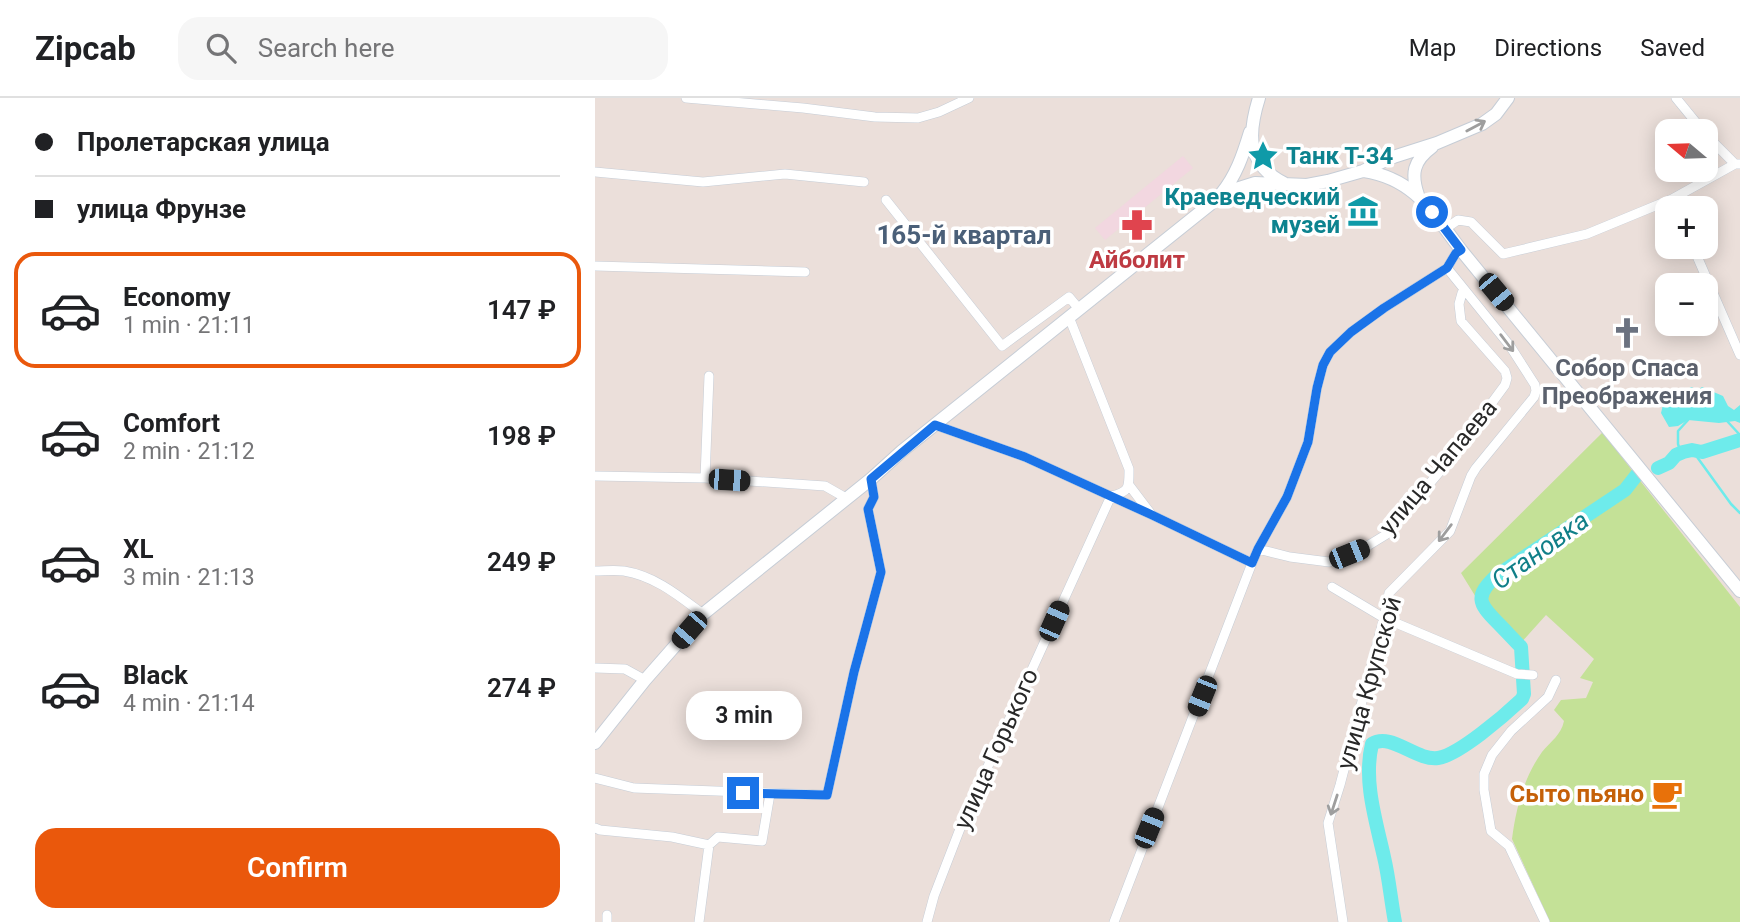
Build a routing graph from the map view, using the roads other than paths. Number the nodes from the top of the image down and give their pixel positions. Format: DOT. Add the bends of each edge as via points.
graph roads {
  1 [pos="686,98"];
  2 [pos="969,98"];
  3 [pos="1259,98"];
  4 [pos="1508,98"];
  5 [pos="1675,98"];
  6 [pos="1693,119"];
  7 [pos="1252,125"];
  8 [pos="1437,143"];
  9 [pos="1719,146"];
  10 [pos="1738,164"];
  11 [pos="595,172"];
  12 [pos="1363,172"];
  13 [pos="864,182"];
  14 [pos="1287,184"];
  15 [pos="1419,195"];
  16 [pos="1687,196"];
  17 [pos="1218,198"];
  18 [pos="885,200"];
  19 [pos="1655,211"];
  20 [pos="1445,229"];
  21 [pos="1461,250"];
  22 [pos="1698,259"];
  23 [pos="595,266"];
  24 [pos="1447,268"];
  25 [pos="805,272"];
  26 [pos="1464,290"];
  27 [pos="1074,313"];
  28 [pos="1740,355"];
  29 [pos="709,376"];
  30 [pos="935,425"];
  31 [pos="595,476"];
  32 [pos="705,478"];
  33 [pos="871,479"];
  34 [pos="1129,485"];
  35 [pos="1111,496"];
  36 [pos="846,498"];
  37 [pos="1152,515"];
  38 [pos="1258,549"];
  39 [pos="1252,563"];
  40 [pos="595,571"];
  41 [pos="1332,587"];
  42 [pos="1740,591"];
  43 [pos="703,614"];
  44 [pos="1384,618"];
  45 [pos="595,668"];
  46 [pos="1533,676"];
  47 [pos="645,680"];
  48 [pos="1556,680"];
  49 [pos="595,743"];
  50 [pos="595,778"];
  51 [pos="770,794"];
  52 [pos="595,828"];
  53 [pos="709,845"];
  54 [pos="699,922"];
  55 [pos="927,922"];
  56 [pos="1114,922"];
  57 [pos="1343,922"];
  58 [pos="1545,922"];
  1 -- 2 [label="street" via="918,118"];
  3 -- 7 [label="main road"];
  8 -- 4 [label="main road, one-way" via="1482,124"];
  5 -- 6 [label="street"];
  7 -- 14 [label="main road" via="1255,156 1261,167"];
  7 -- 17 [label="main road" via="1238,167"];
  8 -- 12 [label="main road"];
  8 -- 15 [label="main road" via="1414,168"];
  9 -- 10 [label="street"];
  10 -- 16 [label="street"];
  11 -- 13 [label="street" via="703,182 785,174"];
  12 -- 14 [label="main road" via="1315,184"];
  12 -- 15 [label="main road" via="1392,179"];
  14 -- 17 [label="main road" via="1255,183"];
  15 -- 20 [label="main road"];
  17 -- 27 [label="main road"];
  18 -- 27 [label="street" via="1002,346 1069,297"];
  19 -- 20 [label="street" via="1587,234 1503,254 1471,222 1458,220"];
  20 -- 21 [label="main road"];
  21 -- 24 [label="street"];
  21 -- 42 [label="main road"];
  22 -- 28 [label="street"];
  23 -- 25 [label="street"];
  24 -- 26 [label="street, улица Крупской"];
  24 -- 38 [label="street" via="1384,308 1330,352 1317,388 1308,442 1287,497"];
  26 -- 38 [label="street, улица Чапаева" via="1459,304 1461,321 1507,378 1452,457 1387,534 1369,545 1329,562"];
  26 -- 44 [label="street, улица Крупской, one-way" via="1510,346 1536,391 1476,468 1450,531 1389,593"];
  27 -- 30 [label="main road"];
  27 -- 34 [label="street" via="1129,469"];
  29 -- 32 [label="street"];
  30 -- 33 [label="main road"];
  30 -- 35 [label="street" via="1025,457"];
  31 -- 32 [label="street"];
  32 -- 36 [label="street" via="825,486"];
  33 -- 36 [label="main road"];
  33 -- 51 [label="street" via="874,497 868,509 881,572 827,795"];
  34 -- 35 [label="street" via="1122,494"];
  34 -- 37 [label="street"];
  35 -- 37 [label="street"];
  35 -- 55 [label="street, улица Горького" via="963,821"];
  36 -- 43 [label="main road"];
  37 -- 39 [label="street"];
  38 -- 39 [label="street"];
  39 -- 56 [label="street"];
  40 -- 43 [label="street" via="644,576"];
  41 -- 44 [label="street"];
  43 -- 47 [label="main road"];
  44 -- 46 [label="street" via="1517,674"];
  44 -- 57 [label="street, улица Крупской, one-way" via="1328,823"];
  45 -- 47 [label="street" via="625,668"];
  47 -- 49 [label="main road"];
  48 -- 58 [label="street" via="1548,697 1492,755 1484,774 1491,831 1509,846"];
  50 -- 51 [label="street" via="634,788"];
  51 -- 53 [label="street" via="762,841 718,837"];
  52 -- 53 [label="street"];
  53 -- 54 [label="street"];
}
